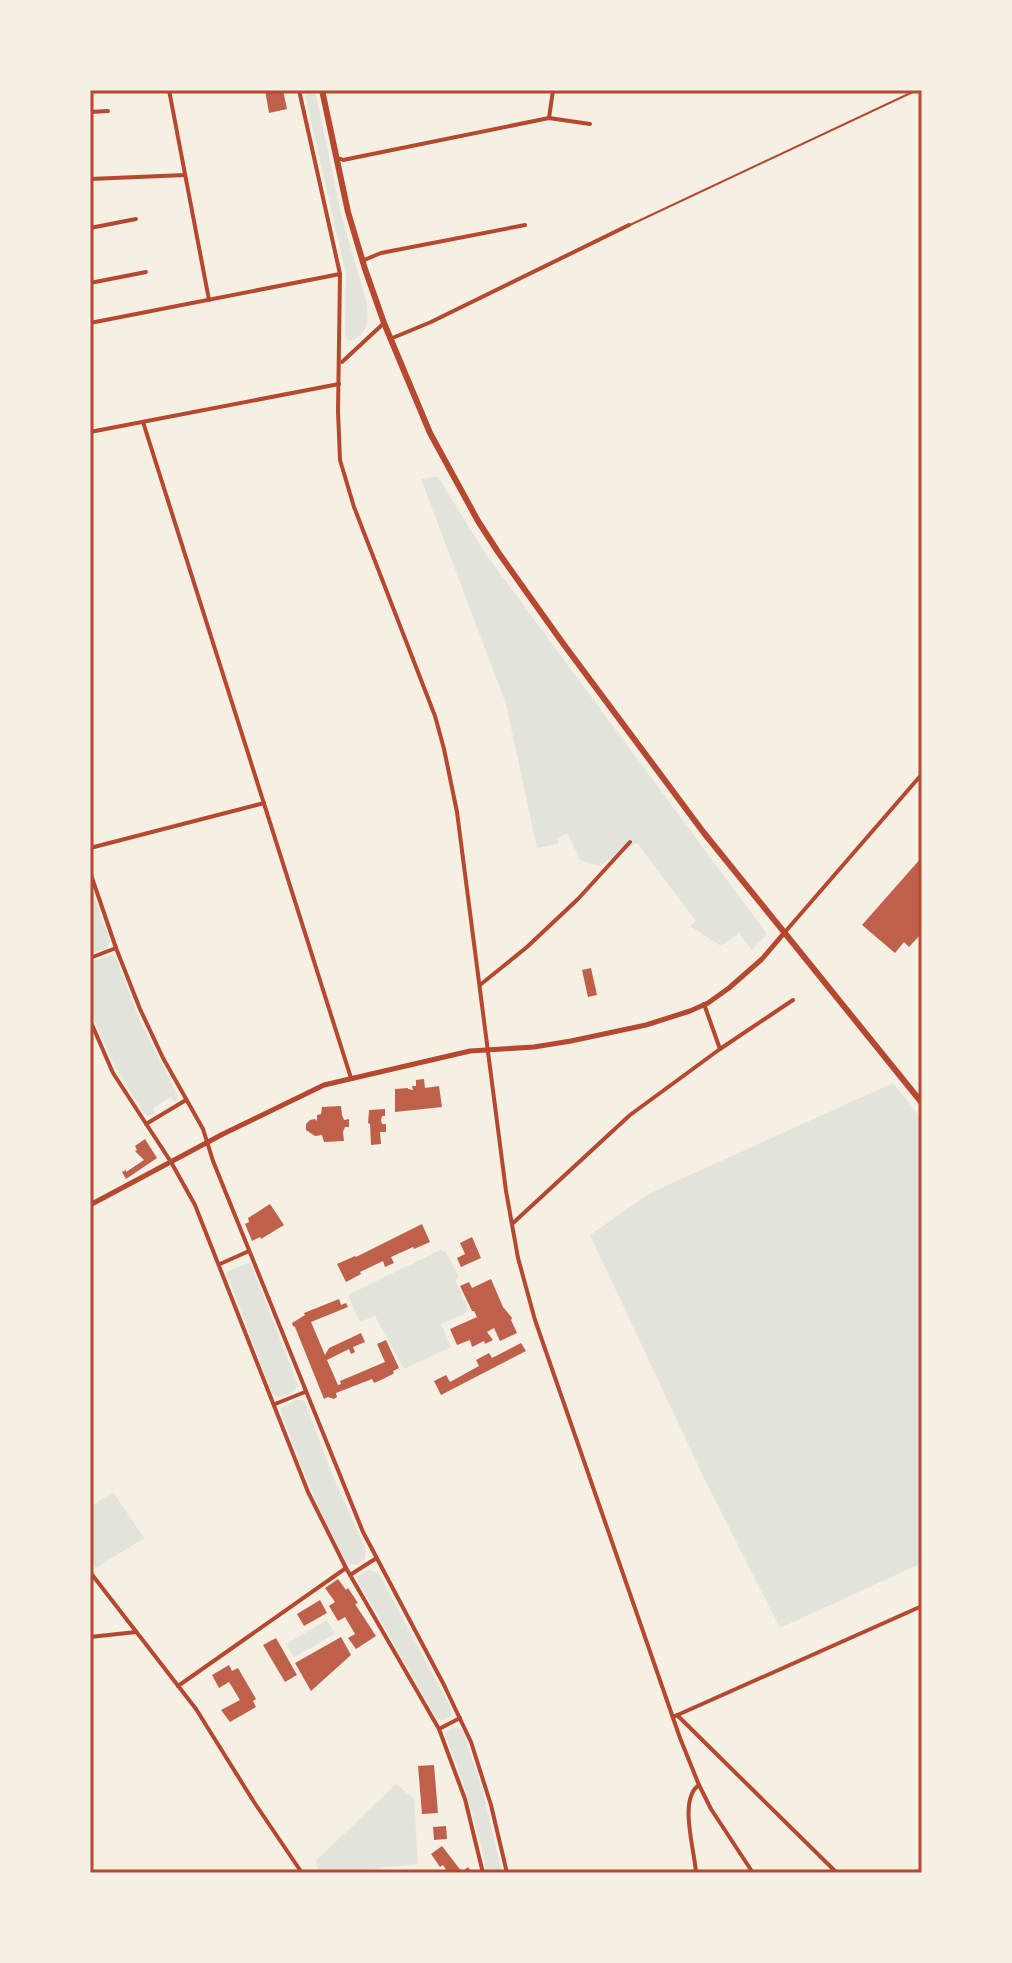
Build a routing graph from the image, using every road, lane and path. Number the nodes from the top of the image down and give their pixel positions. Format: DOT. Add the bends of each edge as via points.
graph roads {
  1 [pos="169,90"];
  2 [pos="299,90"];
  3 [pos="322,90"];
  4 [pos="553,90"];
  5 [pos="917,90"];
  6 [pos="108,111"];
  7 [pos="90,112"];
  8 [pos="549,118"];
  9 [pos="590,124"];
  10 [pos="335,158"];
  11 [pos="185,175"];
  12 [pos="90,179"];
  13 [pos="136,219"];
  14 [pos="525,225"];
  15 [pos="629,225"];
  16 [pos="90,228"];
  17 [pos="362,261"];
  18 [pos="146,272"];
  19 [pos="340,274"];
  20 [pos="90,283"];
  21 [pos="209,300"];
  22 [pos="90,323"];
  23 [pos="384,323"];
  24 [pos="390,339"];
  25 [pos="340,363"];
  26 [pos="339,384"];
  27 [pos="143,422"];
  28 [pos="90,432"];
  29 [pos="922,774"];
  30 [pos="264,803"];
  31 [pos="630,842"];
  32 [pos="90,848"];
  33 [pos="90,872"];
  34 [pos="785,932"];
  35 [pos="116,948"];
  36 [pos="90,958"];
  37 [pos="480,985"];
  38 [pos="793,1000"];
  39 [pos="704,1004"];
  40 [pos="90,1020"];
  41 [pos="487,1049"];
  42 [pos="720,1049"];
  43 [pos="351,1078"];
  44 [pos="186,1100"];
  45 [pos="922,1103"];
  46 [pos="146,1124"];
  47 [pos="208,1143"];
  48 [pos="171,1162"];
  49 [pos="90,1205"];
  50 [pos="512,1224"];
  51 [pos="249,1251"];
  52 [pos="220,1264"];
  53 [pos="305,1392"];
  54 [pos="275,1404"];
  55 [pos="376,1559"];
  56 [pos="346,1568"];
  57 [pos="90,1572"];
  58 [pos="350,1575"];
  59 [pos="922,1606"];
  60 [pos="136,1632"];
  61 [pos="90,1637"];
  62 [pos="178,1686"];
  63 [pos="675,1716"];
  64 [pos="460,1718"];
  65 [pos="439,1729"];
  66 [pos="699,1785"];
  67 [pos="922,1870"];
  68 [pos="302,1873"];
  69 [pos="483,1873"];
  70 [pos="507,1873"];
  71 [pos="696,1873"];
  72 [pos="753,1873"];
  73 [pos="837,1873"];
  74 [pos="915,1873"];
  1 -- 11 [label="street"];
  2 -- 19 [label="street"];
  3 -- 10 [label="main road"];
  4 -- 8 [label="street"];
  5 -- 15 [label="lane"];
  6 -- 7 [label="street"];
  8 -- 9 [label="street"];
  8 -- 10 [label="street"];
  10 -- 17 [label="main road"];
  11 -- 12 [label="street"];
  11 -- 21 [label="street"];
  13 -- 16 [label="street"];
  14 -- 17 [label="street"];
  15 -- 24 [label="street"];
  17 -- 23 [label="main road"];
  18 -- 20 [label="street"];
  19 -- 21 [label="street"];
  19 -- 25 [label="street"];
  21 -- 22 [label="street"];
  23 -- 24 [label="main road"];
  23 -- 25 [label="street"];
  24 -- 34 [label="main road" via="430,433 498,552 704,833"];
  25 -- 26 [label="street"];
  26 -- 27 [label="street"];
  26 -- 37 [label="street" via="344,477 444,749"];
  27 -- 28 [label="street"];
  27 -- 30 [label="street"];
  29 -- 34 [label="street"];
  30 -- 32 [label="street"];
  30 -- 43 [label="street"];
  31 -- 37 [label="street" via="578,899"];
  33 -- 35 [label="street"];
  34 -- 39 [label="street" via="759,962"];
  34 -- 45 [label="main road"];
  35 -- 36 [label="street"];
  35 -- 44 [label="street"];
  37 -- 41 [label="street"];
  38 -- 42 [label="street"];
  39 -- 41 [label="street" via="584,1039"];
  39 -- 42 [label="street"];
  40 -- 46 [label="street" via="113,1073"];
  41 -- 43 [label="street"];
  41 -- 50 [label="street"];
  42 -- 50 [label="street" via="627,1118"];
  43 -- 47 [label="street" via="316,1088"];
  44 -- 46 [label="street"];
  44 -- 47 [label="street"];
  46 -- 48 [label="street"];
  47 -- 48 [label="street"];
  47 -- 51 [label="street"];
  48 -- 49 [label="street"];
  48 -- 52 [label="street"];
  50 -- 63 [label="street" via="535,1320"];
  51 -- 52 [label="street"];
  51 -- 53 [label="street"];
  52 -- 54 [label="street"];
  53 -- 54 [label="street"];
  53 -- 55 [label="street"];
  54 -- 56 [label="street" via="308,1492"];
  55 -- 58 [label="street"];
  55 -- 64 [label="street"];
  56 -- 58 [label="street"];
  56 -- 62 [label="street"];
  57 -- 60 [label="street"];
  58 -- 65 [label="street"];
  59 -- 63 [label="street"];
  60 -- 61 [label="street"];
  60 -- 62 [label="street"];
  62 -- 68 [label="street"];
  63 -- 66 [label="street"];
  63 -- 73 [label="street"];
  64 -- 65 [label="street"];
  64 -- 70 [label="street" via="491,1805"];
  65 -- 69 [label="street" via="465,1799"];
  66 -- 71 [label="street" via="690,1793 688,1809"];
  66 -- 72 [label="street"];
  67 -- 74 [label="street"];
}
